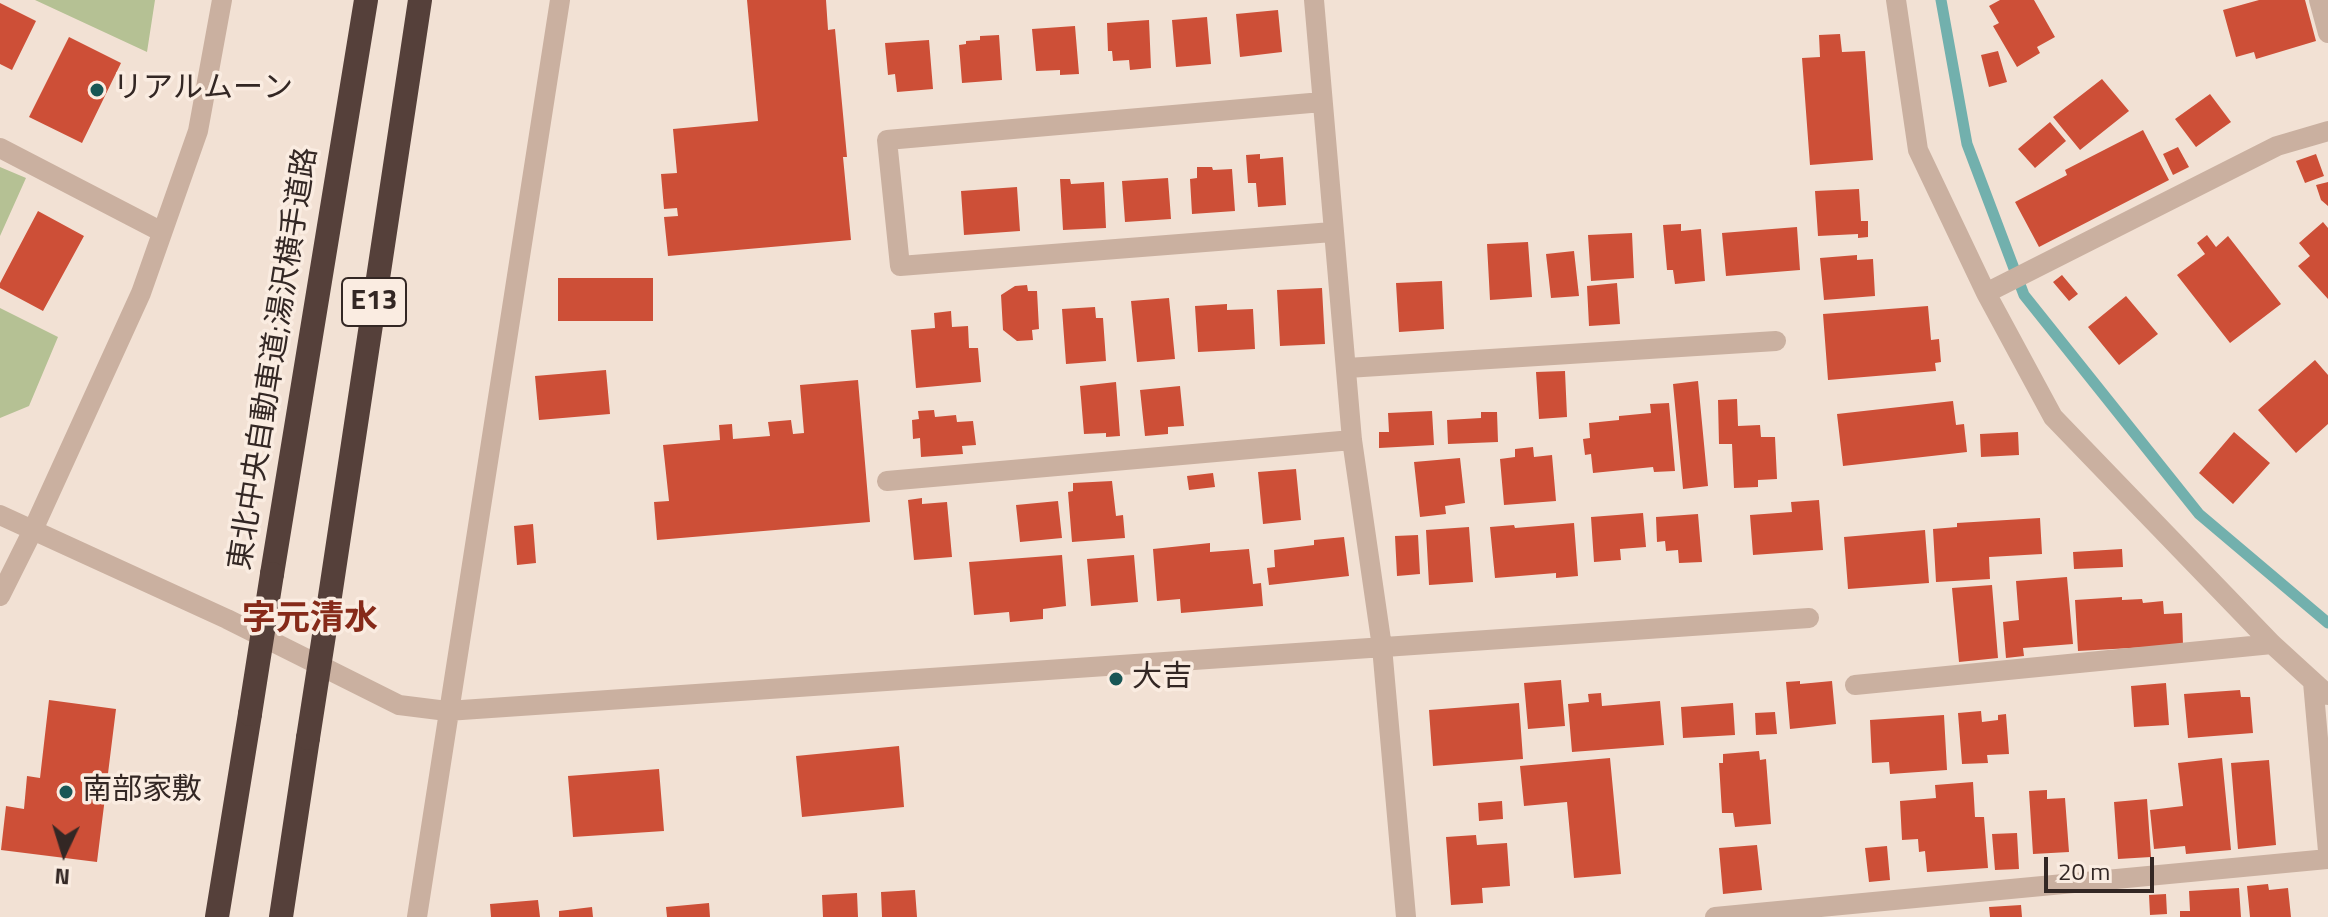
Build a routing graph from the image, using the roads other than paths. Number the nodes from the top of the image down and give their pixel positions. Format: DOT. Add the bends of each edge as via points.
graph roads {
  1 [pos="222,0"];
  2 [pos="366,0"];
  3 [pos="420,0"];
  4 [pos="560,0"];
  5 [pos="1314,0"];
  6 [pos="1896,0"];
  7 [pos="2319,0"];
  8 [pos="2328,33"];
  9 [pos="1322,102"];
  10 [pos="2328,131"];
  11 [pos="0,148"];
  12 [pos="162,232"];
  13 [pos="1332,232"];
  14 [pos="1986,293"];
  15 [pos="1776,341"];
  16 [pos="1347,368"];
  17 [pos="1352,440"];
  18 [pos="887,481"];
  19 [pos="0,515"];
  20 [pos="32,532"];
  21 [pos="0,596"];
  22 [pos="1809,618"];
  23 [pos="2272,644"];
  24 [pos="1382,647"];
  25 [pos="1855,685"];
  26 [pos="2321,688"];
  27 [pos="447,711"];
  28 [pos="2328,851"];
  29 [pos="2328,859"];
  30 [pos="217,917"];
  31 [pos="281,917"];
  32 [pos="417,917"];
  33 [pos="1406,917"];
  34 [pos="1715,917"];
  1 -- 12 [label="street" via="198,131"];
  2 -- 30 [label="highway, 東北中央自動車道;湯沢横手道路 / E13, bridge"];
  3 -- 31 [label="highway, E13, bridge"];
  4 -- 27 [label="street"];
  5 -- 9 [label="street"];
  6 -- 14 [label="street" via="1918,150"];
  7 -- 8 [label="street"];
  9 -- 13 [label="street"];
  9 -- 13 [label="street" via="887,140 900,266"];
  10 -- 14 [label="street" via="2277,146"];
  11 -- 12 [label="street"];
  12 -- 20 [label="street" via="141,293"];
  13 -- 16 [label="street"];
  14 -- 23 [label="street" via="2053,417"];
  15 -- 16 [label="street"];
  16 -- 17 [label="street"];
  17 -- 18 [label="street"];
  17 -- 24 [label="street"];
  19 -- 20 [label="street"];
  20 -- 21 [label="street"];
  20 -- 27 [label="street" via="227,619 399,705"];
  22 -- 24 [label="street"];
  23 -- 25 [label="street"];
  23 -- 26 [label="street"];
  24 -- 27 [label="street"];
  24 -- 33 [label="street"];
  26 -- 28 [label="street"];
  27 -- 32 [label="street"];
  29 -- 34 [label="street"];
}
